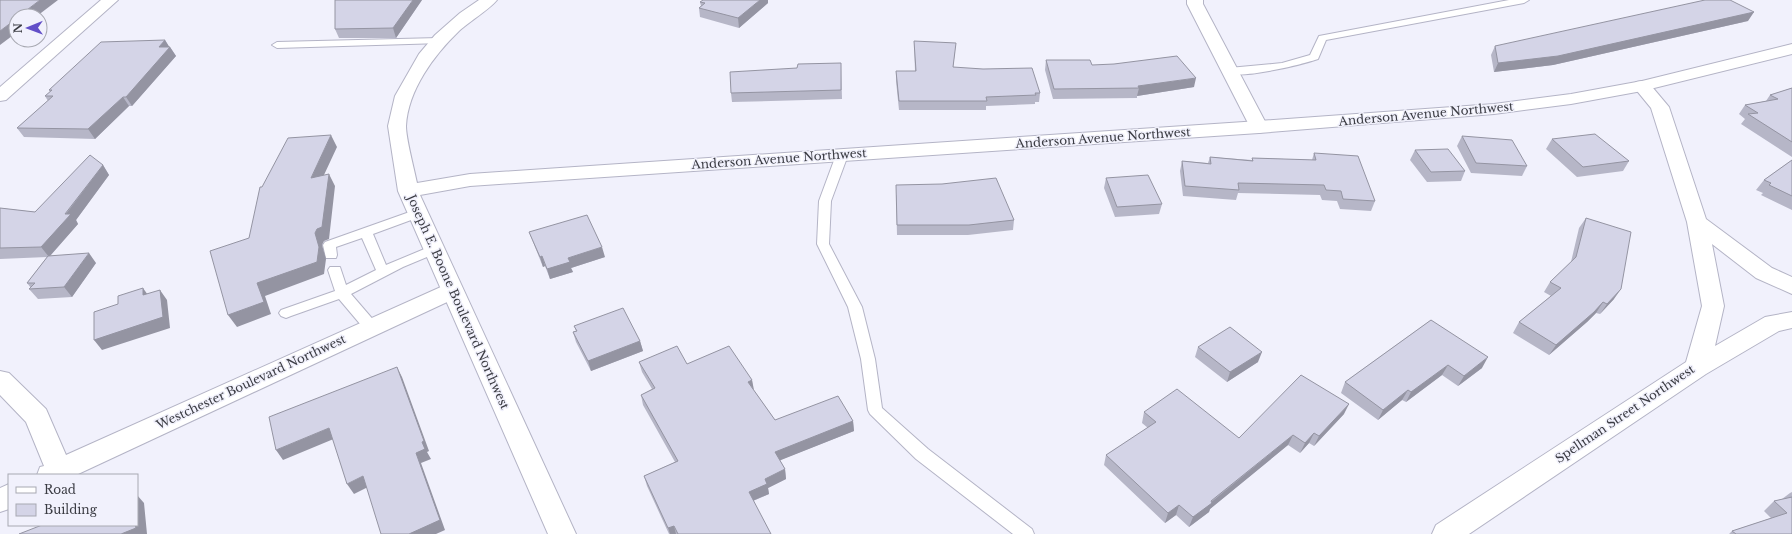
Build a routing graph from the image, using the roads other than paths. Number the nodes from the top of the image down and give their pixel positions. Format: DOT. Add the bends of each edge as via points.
graph roads {
  1 [pos="110,0"];
  2 [pos="489,0"];
  3 [pos="1195,0"];
  4 [pos="1524,0"];
  5 [pos="439,41"];
  6 [pos="277,45"];
  7 [pos="1792,49"];
  8 [pos="1229,71"];
  9 [pos="1642,86"];
  10 [pos="0,96"];
  11 [pos="1259,127"];
  12 [pos="842,155"];
  13 [pos="408,191"];
  14 [pos="418,213"];
  15 [pos="1697,222"];
  16 [pos="366,231"];
  17 [pos="434,249"];
  18 [pos="331,254"];
  19 [pos="335,270"];
  20 [pos="383,272"];
  21 [pos="1792,286"];
  22 [pos="452,290"];
  23 [pos="342,293"];
  24 [pos="286,313"];
  25 [pos="1792,320"];
  26 [pos="371,327"];
  27 [pos="1697,367"];
  28 [pos="0,380"];
  29 [pos="54,473"];
  30 [pos="562,534"];
  31 [pos="1026,534"];
  32 [pos="1446,534"];
  1 -- 10 [label="street"];
  2 -- 5 [label="street, Joseph E. Boone Boulevard Northwest" via="466,16"];
  3 -- 8 [label="street"];
  4 -- 8 [label="lane" via="1322,38 1314,57 1294,65 1275,69"];
  5 -- 6 [label="lane"];
  5 -- 13 [label="street, Joseph E. Boone Boulevard Northwest" via="425,58 404,96 397,126"];
  7 -- 9 [label="street, Anderson Avenue Northwest"];
  8 -- 11 [label="street"];
  9 -- 11 [label="street, Anderson Avenue Northwest" via="1494,109"];
  9 -- 15 [label="street, Spellman Street Northwest" via="1660,107"];
  11 -- 12 [label="street, Anderson Avenue Northwest"];
  12 -- 13 [label="street, Anderson Avenue Northwest" via="470,180"];
  12 -- 31 [label="lane" via="825,201 823,244 855,307 868,359 875,410 922,454"];
  13 -- 14 [label="street, Joseph E. Boone Boulevard Northwest"];
  14 -- 16 [label="lane"];
  14 -- 17 [label="street, Joseph E. Boone Boulevard Northwest"];
  15 -- 21 [label="street" via="1764,273"];
  15 -- 27 [label="street, Spellman Street Northwest" via="1713,306"];
  16 -- 18 [label="lane" via="328,245"];
  16 -- 20 [label="lane"];
  17 -- 20 [label="lane"];
  17 -- 22 [label="street, Joseph E. Boone Boulevard Northwest"];
  19 -- 23 [label="lane"];
  20 -- 23 [label="lane"];
  22 -- 26 [label="street, Westchester Boulevard Northwest"];
  22 -- 30 [label="street, Joseph E. Boone Boulevard Northwest"];
  23 -- 24 [label="lane"];
  23 -- 26 [label="lane"];
  25 -- 27 [label="street" via="1773,323"];
  26 -- 29 [label="street, Westchester Boulevard Northwest"];
  27 -- 32 [label="street, Spellman Street Northwest"];
  28 -- 29 [label="street" via="37,416"];
}
